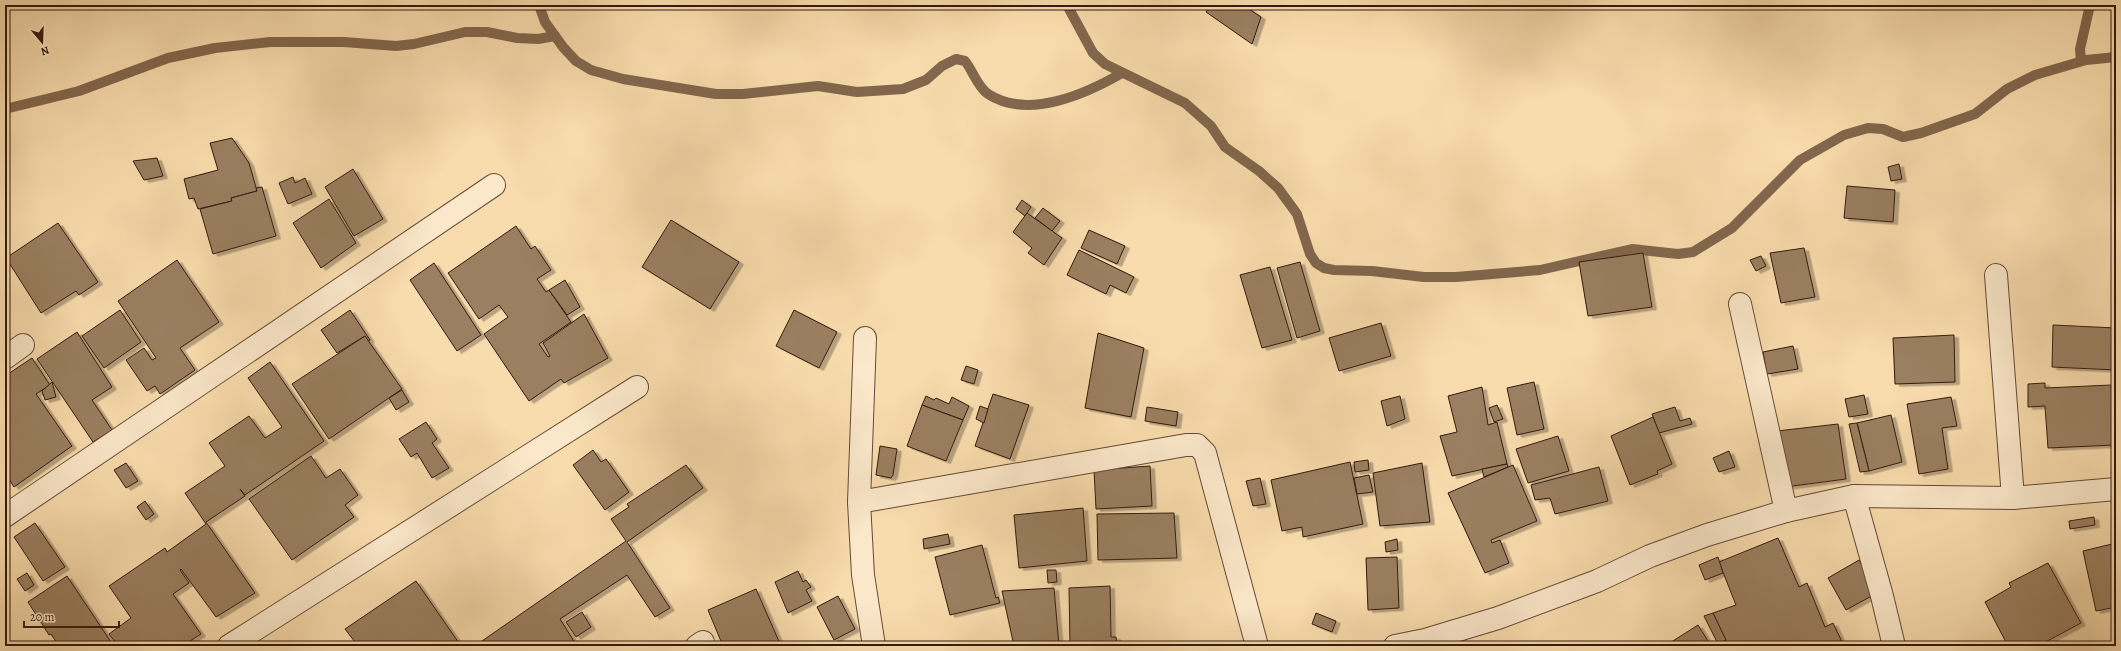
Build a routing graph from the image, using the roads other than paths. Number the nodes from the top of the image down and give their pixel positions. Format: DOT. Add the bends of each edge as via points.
graph roads {
  1 [pos="494,185"];
  2 [pos="1996,275"];
  3 [pos="1740,304"];
  4 [pos="865,338"];
  5 [pos="23,345"];
  6 [pos="5,358"];
  7 [pos="637,387"];
  8 [pos="2116,489"];
  9 [pos="1854,496"];
  10 [pos="2013,498"];
  11 [pos="859,502"];
  12 [pos="1786,511"];
  13 [pos="5,516"];
  14 [pos="229,646"];
  15 [pos="874,646"];
  16 [pos="1257,646"];
  17 [pos="1395,646"];
  18 [pos="1894,646"];
  1 -- 13 [label="street"];
  2 -- 10 [label="street"];
  3 -- 12 [label="street"];
  4 -- 11 [label="street"];
  5 -- 6 [label="street"];
  7 -- 14 [label="street"];
  8 -- 10 [label="street"];
  9 -- 10 [label="street"];
  9 -- 12 [label="street"];
  9 -- 18 [label="street"];
  11 -- 15 [label="street" via="863,575"];
  11 -- 16 [label="street" via="1197,445 1205,453"];
  12 -- 17 [label="street" via="1707,535 1650,556 1597,581 1498,618 1425,640"];
}
